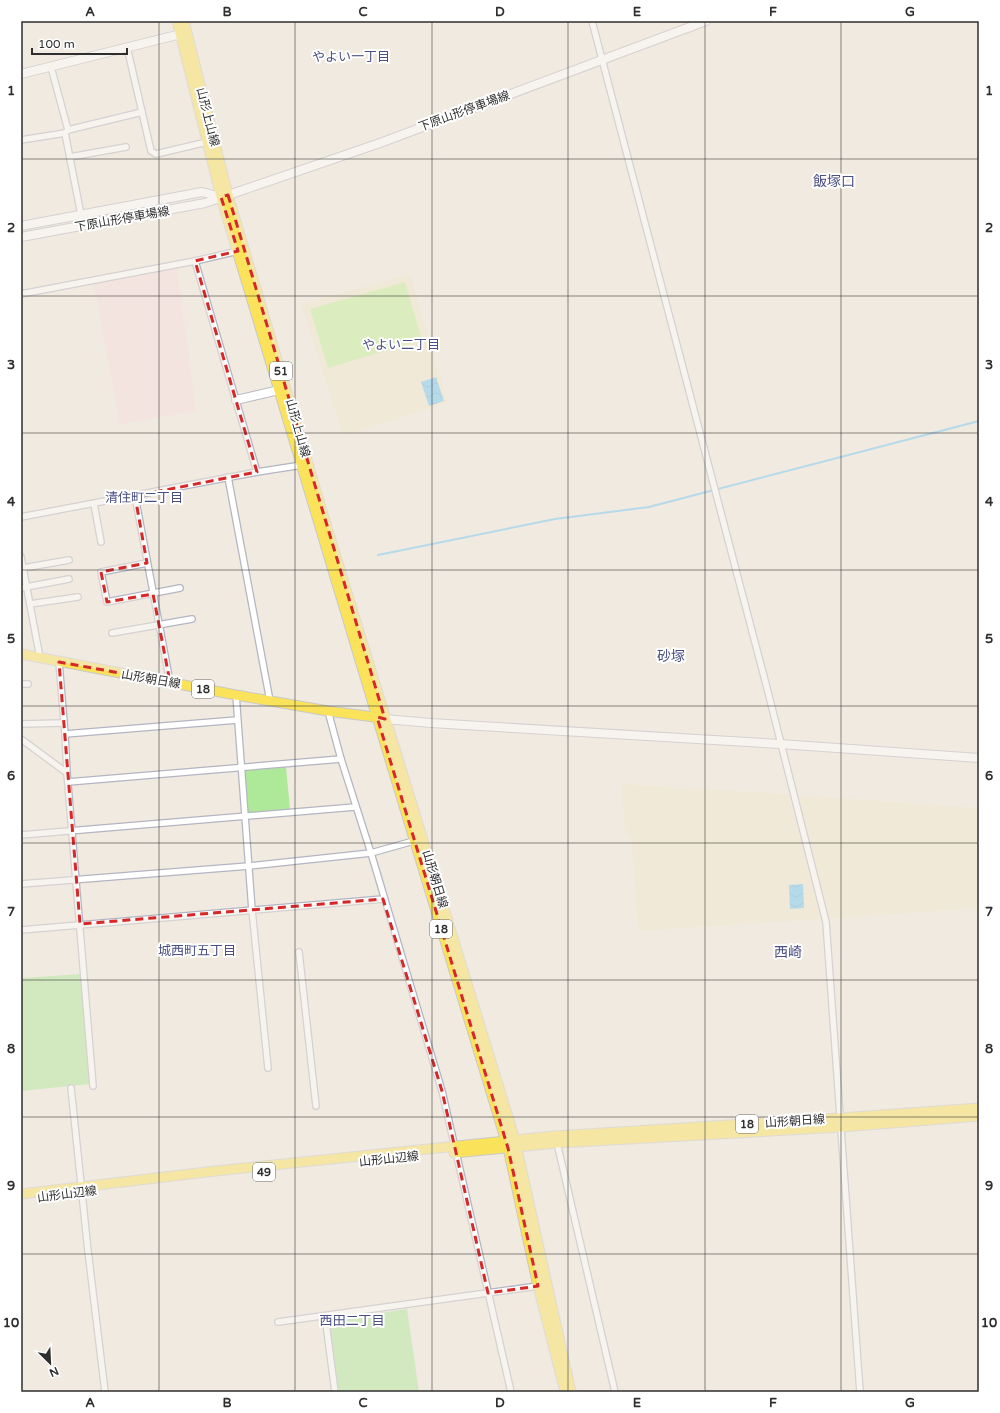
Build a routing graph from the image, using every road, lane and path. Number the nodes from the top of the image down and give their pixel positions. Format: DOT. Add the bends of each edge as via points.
graph roads {
  1 [pos="177,21"];
  2 [pos="184,21"];
  3 [pos="592,21"];
  4 [pos="706,21"];
  5 [pos="180,34"];
  6 [pos="127,47"];
  7 [pos="603,60"];
  8 [pos="50,67"];
  9 [pos="21,74"];
  10 [pos="142,112"];
  11 [pos="66,132"];
  12 [pos="21,140"];
  13 [pos="207,142"];
  14 [pos="126,147"];
  15 [pos="70,157"];
  16 [pos="225,196"];
  17 [pos="81,215"];
  18 [pos="21,226"];
  19 [pos="21,237"];
  20 [pos="238,251"];
  21 [pos="195,261"];
  22 [pos="21,294"];
  23 [pos="279,390"];
  24 [pos="236,400"];
  25 [pos="302,465"];
  26 [pos="257,472"];
  27 [pos="228,478"];
  28 [pos="135,496"];
  29 [pos="94,504"];
  30 [pos="21,517"];
  31 [pos="102,542"];
  32 [pos="21,557"];
  33 [pos="69,560"];
  34 [pos="147,563"];
  35 [pos="23,568"];
  36 [pos="69,579"];
  37 [pos="24,588"];
  38 [pos="180,588"];
  39 [pos="153,594"];
  40 [pos="78,596"];
  41 [pos="30,604"];
  42 [pos="192,619"];
  43 [pos="159,625"];
  44 [pos="112,633"];
  45 [pos="21,654"];
  46 [pos="40,658"];
  47 [pos="59,662"];
  48 [pos="170,682"];
  49 [pos="21,684"];
  50 [pos="28,684"];
  51 [pos="236,695"];
  52 [pos="270,701"];
  53 [pos="328,711"];
  54 [pos="381,718"];
  55 [pos="237,720"];
  56 [pos="64,723"];
  57 [pos="21,724"];
  58 [pos="65,734"];
  59 [pos="21,739"];
  60 [pos="780,744"];
  61 [pos="979,758"];
  62 [pos="341,759"];
  63 [pos="241,768"];
  64 [pos="67,774"];
  65 [pos="68,782"];
  66 [pos="355,807"];
  67 [pos="244,816"];
  68 [pos="72,831"];
  69 [pos="21,835"];
  70 [pos="418,840"];
  71 [pos="371,853"];
  72 [pos="249,866"];
  73 [pos="77,880"];
  74 [pos="21,884"];
  75 [pos="383,899"];
  76 [pos="252,910"];
  77 [pos="80,924"];
  78 [pos="21,930"];
  79 [pos="299,952"];
  80 [pos="268,1068"];
  81 [pos="94,1086"];
  82 [pos="72,1088"];
  83 [pos="316,1106"];
  84 [pos="979,1108"];
  85 [pos="979,1116"];
  86 [pos="841,1123"];
  87 [pos="557,1143"];
  88 [pos="511,1144"];
  89 [pos="455,1149"];
  90 [pos="82,1189"];
  91 [pos="21,1194"];
  92 [pos="21,1200"];
  93 [pos="538,1286"];
  94 [pos="488,1293"];
  95 [pos="325,1316"];
  96 [pos="278,1322"];
  97 [pos="105,1392"];
  98 [pos="335,1392"];
  99 [pos="511,1392"];
  100 [pos="564,1392"];
  101 [pos="571,1392"];
  102 [pos="615,1392"];
  103 [pos="860,1392"];
  1 -- 5 [label="main road, 山形上山線 / 51"];
  2 -- 16 [label="main road, 山形上山線 / 51"];
  3 -- 7 [label="street"];
  4 -- 7 [label="main road, 下原山形停車場線"];
  5 -- 6 [label="main road"];
  5 -- 13 [label="main road, 山形上山線 / 51"];
  6 -- 8 [label="main road"];
  6 -- 10 [label="street"];
  7 -- 16 [label="main road, 下原山形停車場線" via="380,143"];
  7 -- 60 [label="street"];
  8 -- 9 [label="main road"];
  8 -- 11 [label="street"];
  10 -- 11 [label="street"];
  10 -- 13 [label="street" via="151,151 156,154"];
  11 -- 12 [label="street"];
  11 -- 15 [label="street"];
  13 -- 16 [label="main road, 山形上山線 / 51"];
  14 -- 15 [label="street"];
  15 -- 17 [label="street"];
  16 -- 17 [label="main road, 下原山形停車場線" via="202,192"];
  16 -- 19 [label="main road, 下原山形停車場線" via="205,203"];
  16 -- 20 [label="main road, 山形上山線 / 51"];
  16 -- 54 [label="main road, 山形上山線 / 51"];
  17 -- 18 [label="main road, 下原山形停車場線"];
  20 -- 21 [label="street"];
  20 -- 23 [label="main road, 山形上山線 / 51"];
  21 -- 22 [label="street"];
  21 -- 24 [label="street"];
  23 -- 24 [label="main road"];
  23 -- 25 [label="main road, 山形上山線 / 51"];
  24 -- 26 [label="street"];
  25 -- 26 [label="street"];
  25 -- 54 [label="main road, 山形上山線 / 51"];
  26 -- 27 [label="street"];
  27 -- 28 [label="street"];
  27 -- 52 [label="street"];
  28 -- 29 [label="street"];
  28 -- 34 [label="street"];
  29 -- 30 [label="street"];
  29 -- 31 [label="street"];
  32 -- 35 [label="street"];
  33 -- 35 [label="street"];
  34 -- 39 [label="street"];
  34 -- 39 [label="street" via="101,572 107,602"];
  35 -- 37 [label="street"];
  36 -- 37 [label="street"];
  37 -- 41 [label="street"];
  38 -- 39 [label="street"];
  39 -- 43 [label="street"];
  40 -- 41 [label="street"];
  41 -- 46 [label="street"];
  42 -- 43 [label="street"];
  43 -- 44 [label="street"];
  43 -- 48 [label="street"];
  45 -- 46 [label="main road, 山形朝日線 / 18"];
  46 -- 47 [label="main road, 山形朝日線 / 18"];
  47 -- 48 [label="main road, 山形朝日線 / 18"];
  47 -- 56 [label="street"];
  48 -- 51 [label="main road, 山形朝日線 / 18"];
  49 -- 50 [label="street"];
  51 -- 52 [label="main road, 山形朝日線 / 18"];
  51 -- 55 [label="street"];
  52 -- 53 [label="main road, 山形朝日線 / 18"];
  53 -- 54 [label="main road, 山形朝日線 / 18"];
  53 -- 62 [label="street"];
  54 -- 60 [label="main road"];
  54 -- 70 [label="main road, 山形朝日線 / 18"];
  55 -- 58 [label="street"];
  55 -- 63 [label="street"];
  56 -- 57 [label="street"];
  56 -- 58 [label="street"];
  58 -- 64 [label="street"];
  59 -- 64 [label="street"];
  60 -- 61 [label="main road"];
  60 -- 86 [label="street" via="826,922"];
  62 -- 63 [label="street"];
  62 -- 66 [label="street"];
  63 -- 65 [label="street"];
  63 -- 67 [label="street"];
  64 -- 65 [label="street"];
  65 -- 68 [label="street"];
  66 -- 67 [label="street"];
  66 -- 71 [label="street"];
  67 -- 68 [label="street"];
  67 -- 72 [label="street"];
  68 -- 69 [label="street"];
  68 -- 73 [label="street"];
  70 -- 71 [label="street"];
  70 -- 88 [label="main road, 山形朝日線 / 18"];
  71 -- 72 [label="street"];
  71 -- 75 [label="street"];
  72 -- 73 [label="street"];
  72 -- 76 [label="street"];
  73 -- 74 [label="street"];
  73 -- 77 [label="street"];
  75 -- 76 [label="street"];
  75 -- 89 [label="street" via="442,1091"];
  76 -- 77 [label="street"];
  76 -- 80 [label="street"];
  77 -- 78 [label="street"];
  77 -- 81 [label="street"];
  79 -- 83 [label="street"];
  82 -- 90 [label="street"];
  84 -- 86 [label="main road, 山形朝日線 / 18"];
  85 -- 86 [label="main road, 山形朝日線 / 18"];
  86 -- 87 [label="main road, 山形朝日線 / 18"];
  86 -- 88 [label="main road, 山形朝日線 / 18" via="554,1136"];
  86 -- 103 [label="street"];
  87 -- 88 [label="main road, 山形朝日線 / 18"];
  87 -- 102 [label="street"];
  88 -- 89 [label="main road, 山形山辺線 / 49"];
  88 -- 93 [label="main road"];
  88 -- 101 [label="main road"];
  89 -- 90 [label="main road, 山形山辺線 / 49"];
  89 -- 94 [label="street"];
  90 -- 91 [label="main road, 山形山辺線 / 49"];
  90 -- 92 [label="main road, 山形山辺線 / 49"];
  90 -- 97 [label="street"];
  93 -- 94 [label="street"];
  93 -- 100 [label="main road"];
  94 -- 95 [label="street"];
  94 -- 99 [label="street"];
  95 -- 96 [label="street"];
  95 -- 98 [label="street"];
}
